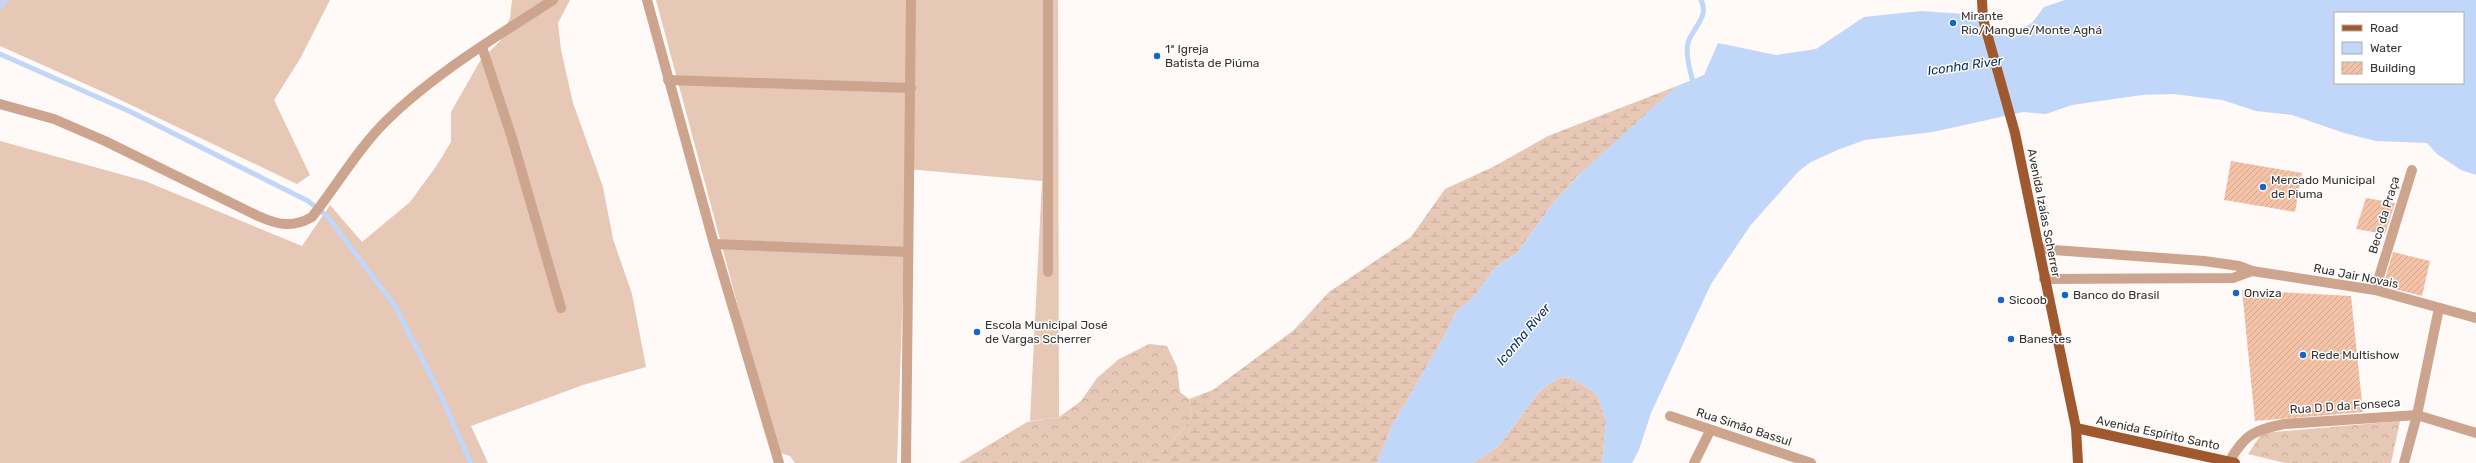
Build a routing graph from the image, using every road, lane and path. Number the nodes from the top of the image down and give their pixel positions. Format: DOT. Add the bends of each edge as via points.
graph roads {
  1 [pos="553,0"];
  2 [pos="647,0"];
  3 [pos="911,0"];
  4 [pos="1048,0"];
  5 [pos="1982,0"];
  6 [pos="482,47"];
  7 [pos="668,80"];
  8 [pos="911,88"];
  9 [pos="0,104"];
  10 [pos="2412,170"];
  11 [pos="714,244"];
  12 [pos="2040,249"];
  13 [pos="908,252"];
  14 [pos="2204,261"];
  15 [pos="2252,271"];
  16 [pos="1048,272"];
  17 [pos="2204,277"];
  18 [pos="2044,279"];
  19 [pos="2375,290"];
  20 [pos="560,308"];
  21 [pos="2439,308"];
  22 [pos="2476,318"];
  23 [pos="2416,415"];
  24 [pos="1670,416"];
  25 [pos="2076,428"];
  26 [pos="1710,431"];
  27 [pos="2476,433"];
  28 [pos="2232,462"];
  29 [pos="779,463"];
  30 [pos="906,463"];
  31 [pos="1694,463"];
  32 [pos="1811,463"];
  33 [pos="2078,463"];
  34 [pos="2404,463"];
  1 -- 6 [label="street"];
  2 -- 7 [label="street"];
  3 -- 8 [label="street"];
  4 -- 16 [label="street"];
  5 -- 12 [label="main road, Avenida Izaías Scherrer" via="1983,18 2015,133"];
  6 -- 9 [label="street" via="439,77 386,121 352,160 312,217 290,225 275,224 62,122"];
  6 -- 20 [label="street" via="512,138"];
  7 -- 8 [label="street"];
  7 -- 11 [label="street"];
  8 -- 13 [label="street"];
  10 -- 19 [label="street, Beco da Praça"];
  11 -- 13 [label="street"];
  11 -- 29 [label="street"];
  12 -- 14 [label="street, Rua Jair Novais"];
  12 -- 18 [label="main road, Avenida Izaías Scherrer"];
  13 -- 30 [label="street"];
  14 -- 15 [label="street, Rua Jair Novais" via="2239,266"];
  14 -- 17 [label="street"];
  15 -- 17 [label="street, Rua Jair Novais" via="2233,278"];
  15 -- 19 [label="street, Rua Jair Novais"];
  17 -- 18 [label="street, Rua Jair Novais"];
  18 -- 25 [label="main road, Avenida Izaías Scherrer"];
  19 -- 21 [label="street, Rua Jair Novais"];
  21 -- 22 [label="street, Rua Jair Novais"];
  21 -- 23 [label="street"];
  23 -- 27 [label="street, Rua D D da Fonseca"];
  23 -- 28 [label="street, Rua D D da Fonseca" via="2316,421 2265,428 2245,438"];
  23 -- 34 [label="street"];
  24 -- 26 [label="street, Rua Simão Bassul"];
  25 -- 28 [label="main road, Avenida Espírito Santo"];
  25 -- 33 [label="main road, Avenida Izaías Scherrer"];
  26 -- 31 [label="street"];
  26 -- 32 [label="street, Rua Simão Bassul"];
}
